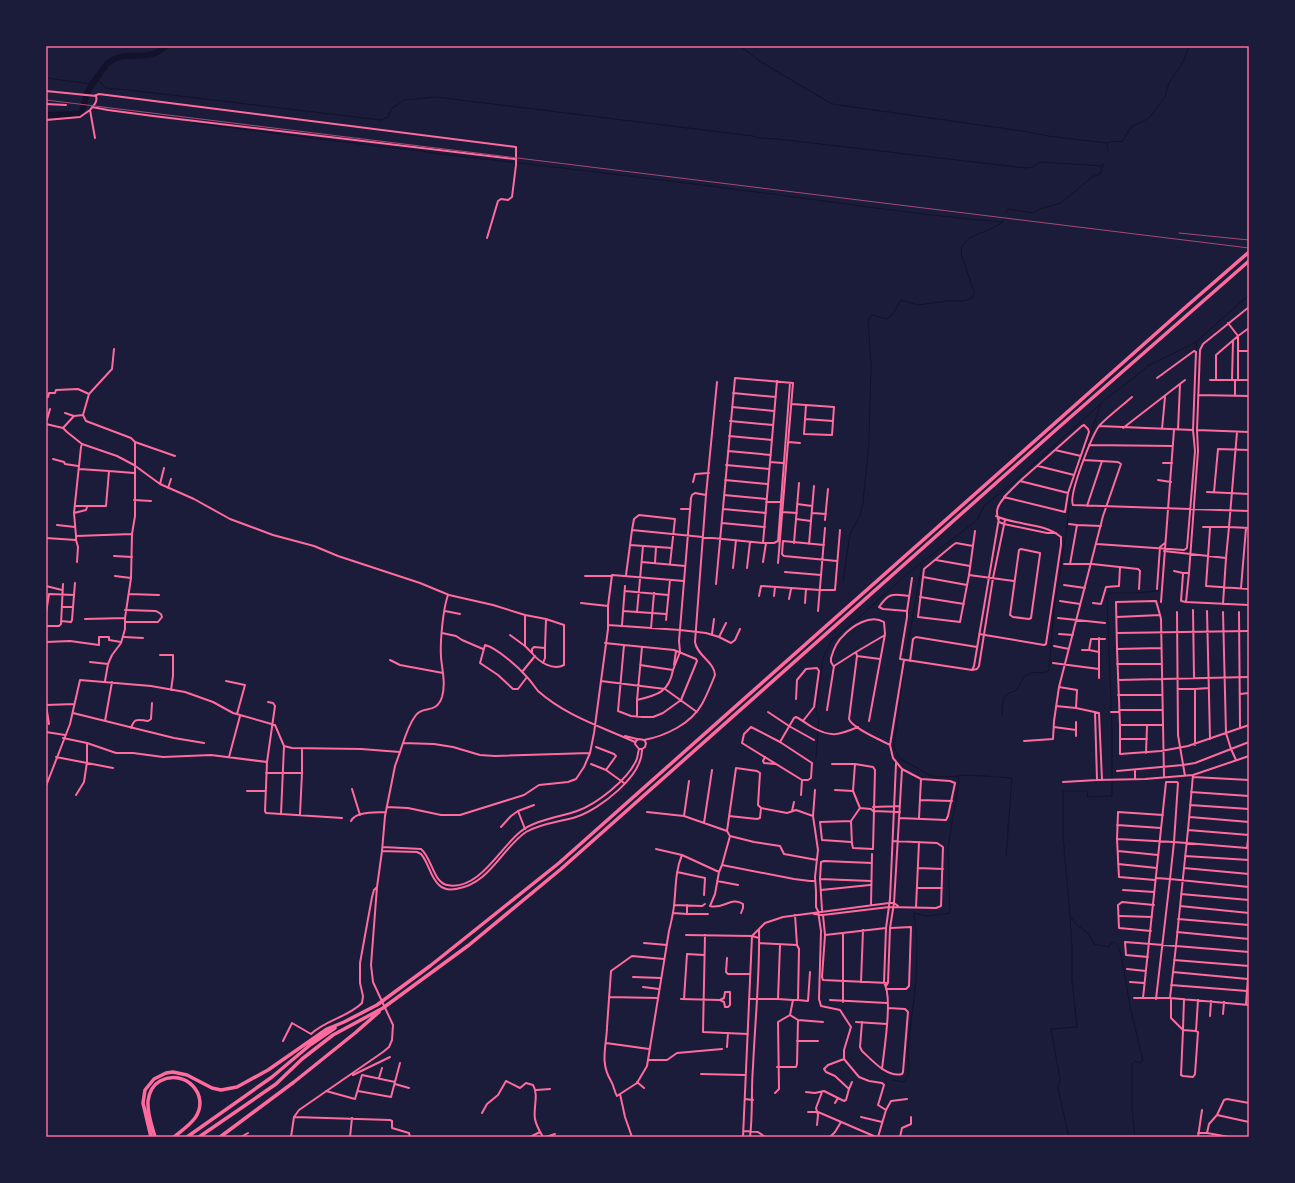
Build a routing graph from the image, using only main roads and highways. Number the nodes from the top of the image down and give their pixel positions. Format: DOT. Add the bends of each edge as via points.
graph roads {
  1 [pos="1249,252"];
  2 [pos="1249,261"];
  3 [pos="383,1008"];
  4 [pos="344,1022"];
  5 [pos="150,1137"];
  6 [pos="155,1137"];
  7 [pos="174,1137"];
  8 [pos="187,1137"];
  9 [pos="199,1137"];
  10 [pos="220,1137"];
  1 -- 4 [label="highway" via="559,863 430,966 383,1000"];
  2 -- 3 [label="highway" via="561,869 469,945"];
  3 -- 9 [label="highway" via="333,1035 302,1058 276,1084"];
  3 -- 10 [label="highway" via="356,1033"];
  4 -- 5 [label="highway" via="327,1029 268,1070 237,1087 221,1090 182,1073 160,1075 146,1090 143,1103"];
  4 -- 8 [label="highway"];
  6 -- 7 [label="highway" via="148,1108 150,1093 153,1087 163,1080 174,1077 187,1081 195,1088 199,1108 191,1123"];
}
